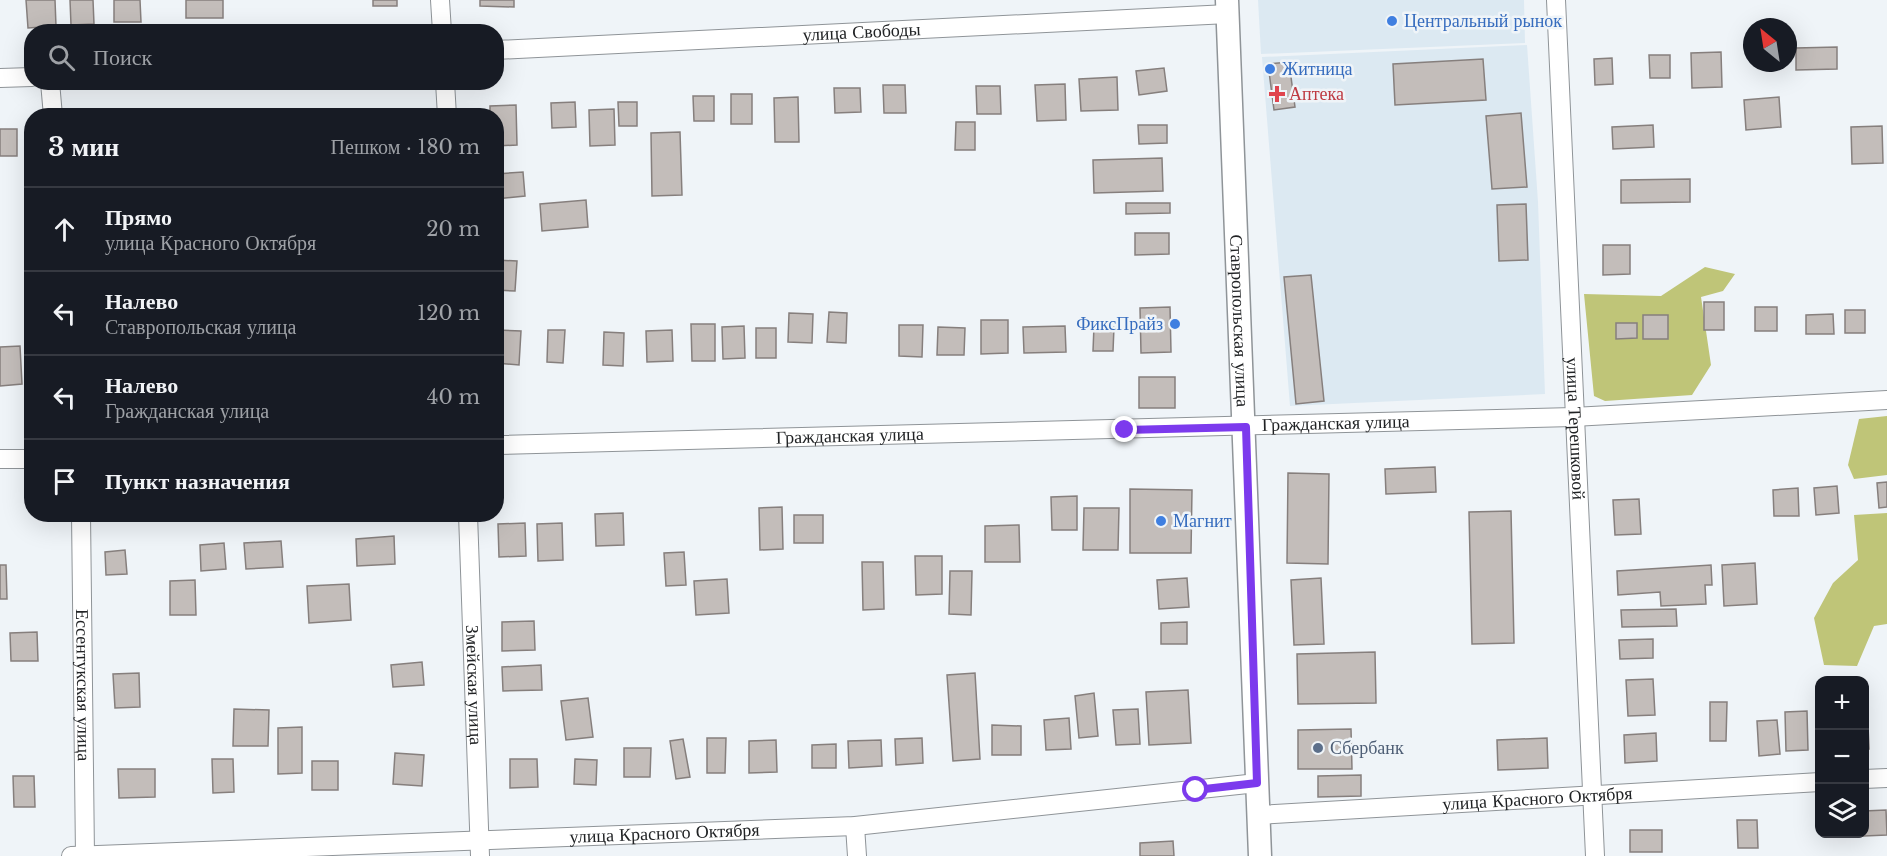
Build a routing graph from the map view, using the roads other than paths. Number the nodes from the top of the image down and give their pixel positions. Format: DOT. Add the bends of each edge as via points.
graph roads {
  1 [pos="440,0"];
  2 [pos="1556,0"];
  3 [pos="1228,7"];
  4 [pos="442,24"];
  5 [pos="504,50"];
  6 [pos="24,77"];
  7 [pos="0,78"];
  8 [pos="51,90"];
  9 [pos="445,90"];
  10 [pos="52,108"];
  11 [pos="447,108"];
  12 [pos="1887,400"];
  13 [pos="1573,417"];
  14 [pos="1246,427"];
  15 [pos="504,445"];
  16 [pos="0,459"];
  17 [pos="24,459"];
  18 [pos="81,522"];
  19 [pos="468,522"];
  20 [pos="1887,778"];
  21 [pos="1869,779"];
  22 [pos="1815,782"];
  23 [pos="1257,783"];
  24 [pos="1592,797"];
  25 [pos="1258,815"];
  26 [pos="855,826"];
  27 [pos="480,848"];
  28 [pos="71,856"];
  29 [pos="84,856"];
  30 [pos="857,856"];
  31 [pos="1260,856"];
  32 [pos="1595,856"];
  1 -- 4 [label="street"];
  2 -- 13 [label="street, улица Терешковой"];
  3 -- 5 [label="street, улица Свободы"];
  3 -- 14 [label="street, Ставропольская улица"];
  6 -- 7 [label="street"];
  8 -- 10 [label="street"];
  9 -- 11 [label="street"];
  12 -- 13 [label="street, Гражданская улица"];
  13 -- 14 [label="street, Гражданская улица"];
  13 -- 24 [label="street, улица Терешковой"];
  14 -- 15 [label="street, Гражданская улица"];
  14 -- 23 [label="street, Ставропольская улица"];
  16 -- 17 [label="street"];
  18 -- 29 [label="street, Ессентукская улица"];
  19 -- 27 [label="street, Змейская улица"];
  20 -- 21 [label="street"];
  22 -- 24 [label="street, улица Красного Октября"];
  23 -- 25 [label="street, Ставропольская улица"];
  23 -- 26 [label="street, улица Красного Октября"];
  24 -- 25 [label="street, улица Красного Октября"];
  24 -- 32 [label="street, улица Терешковой"];
  25 -- 31 [label="street, Ставропольская улица"];
  26 -- 27 [label="street, улица Красного Октября"];
  26 -- 30 [label="street"];
  27 -- 29 [label="street, улица Красного Октября"];
  28 -- 29 [label="street, улица Красного Октября"];
}
